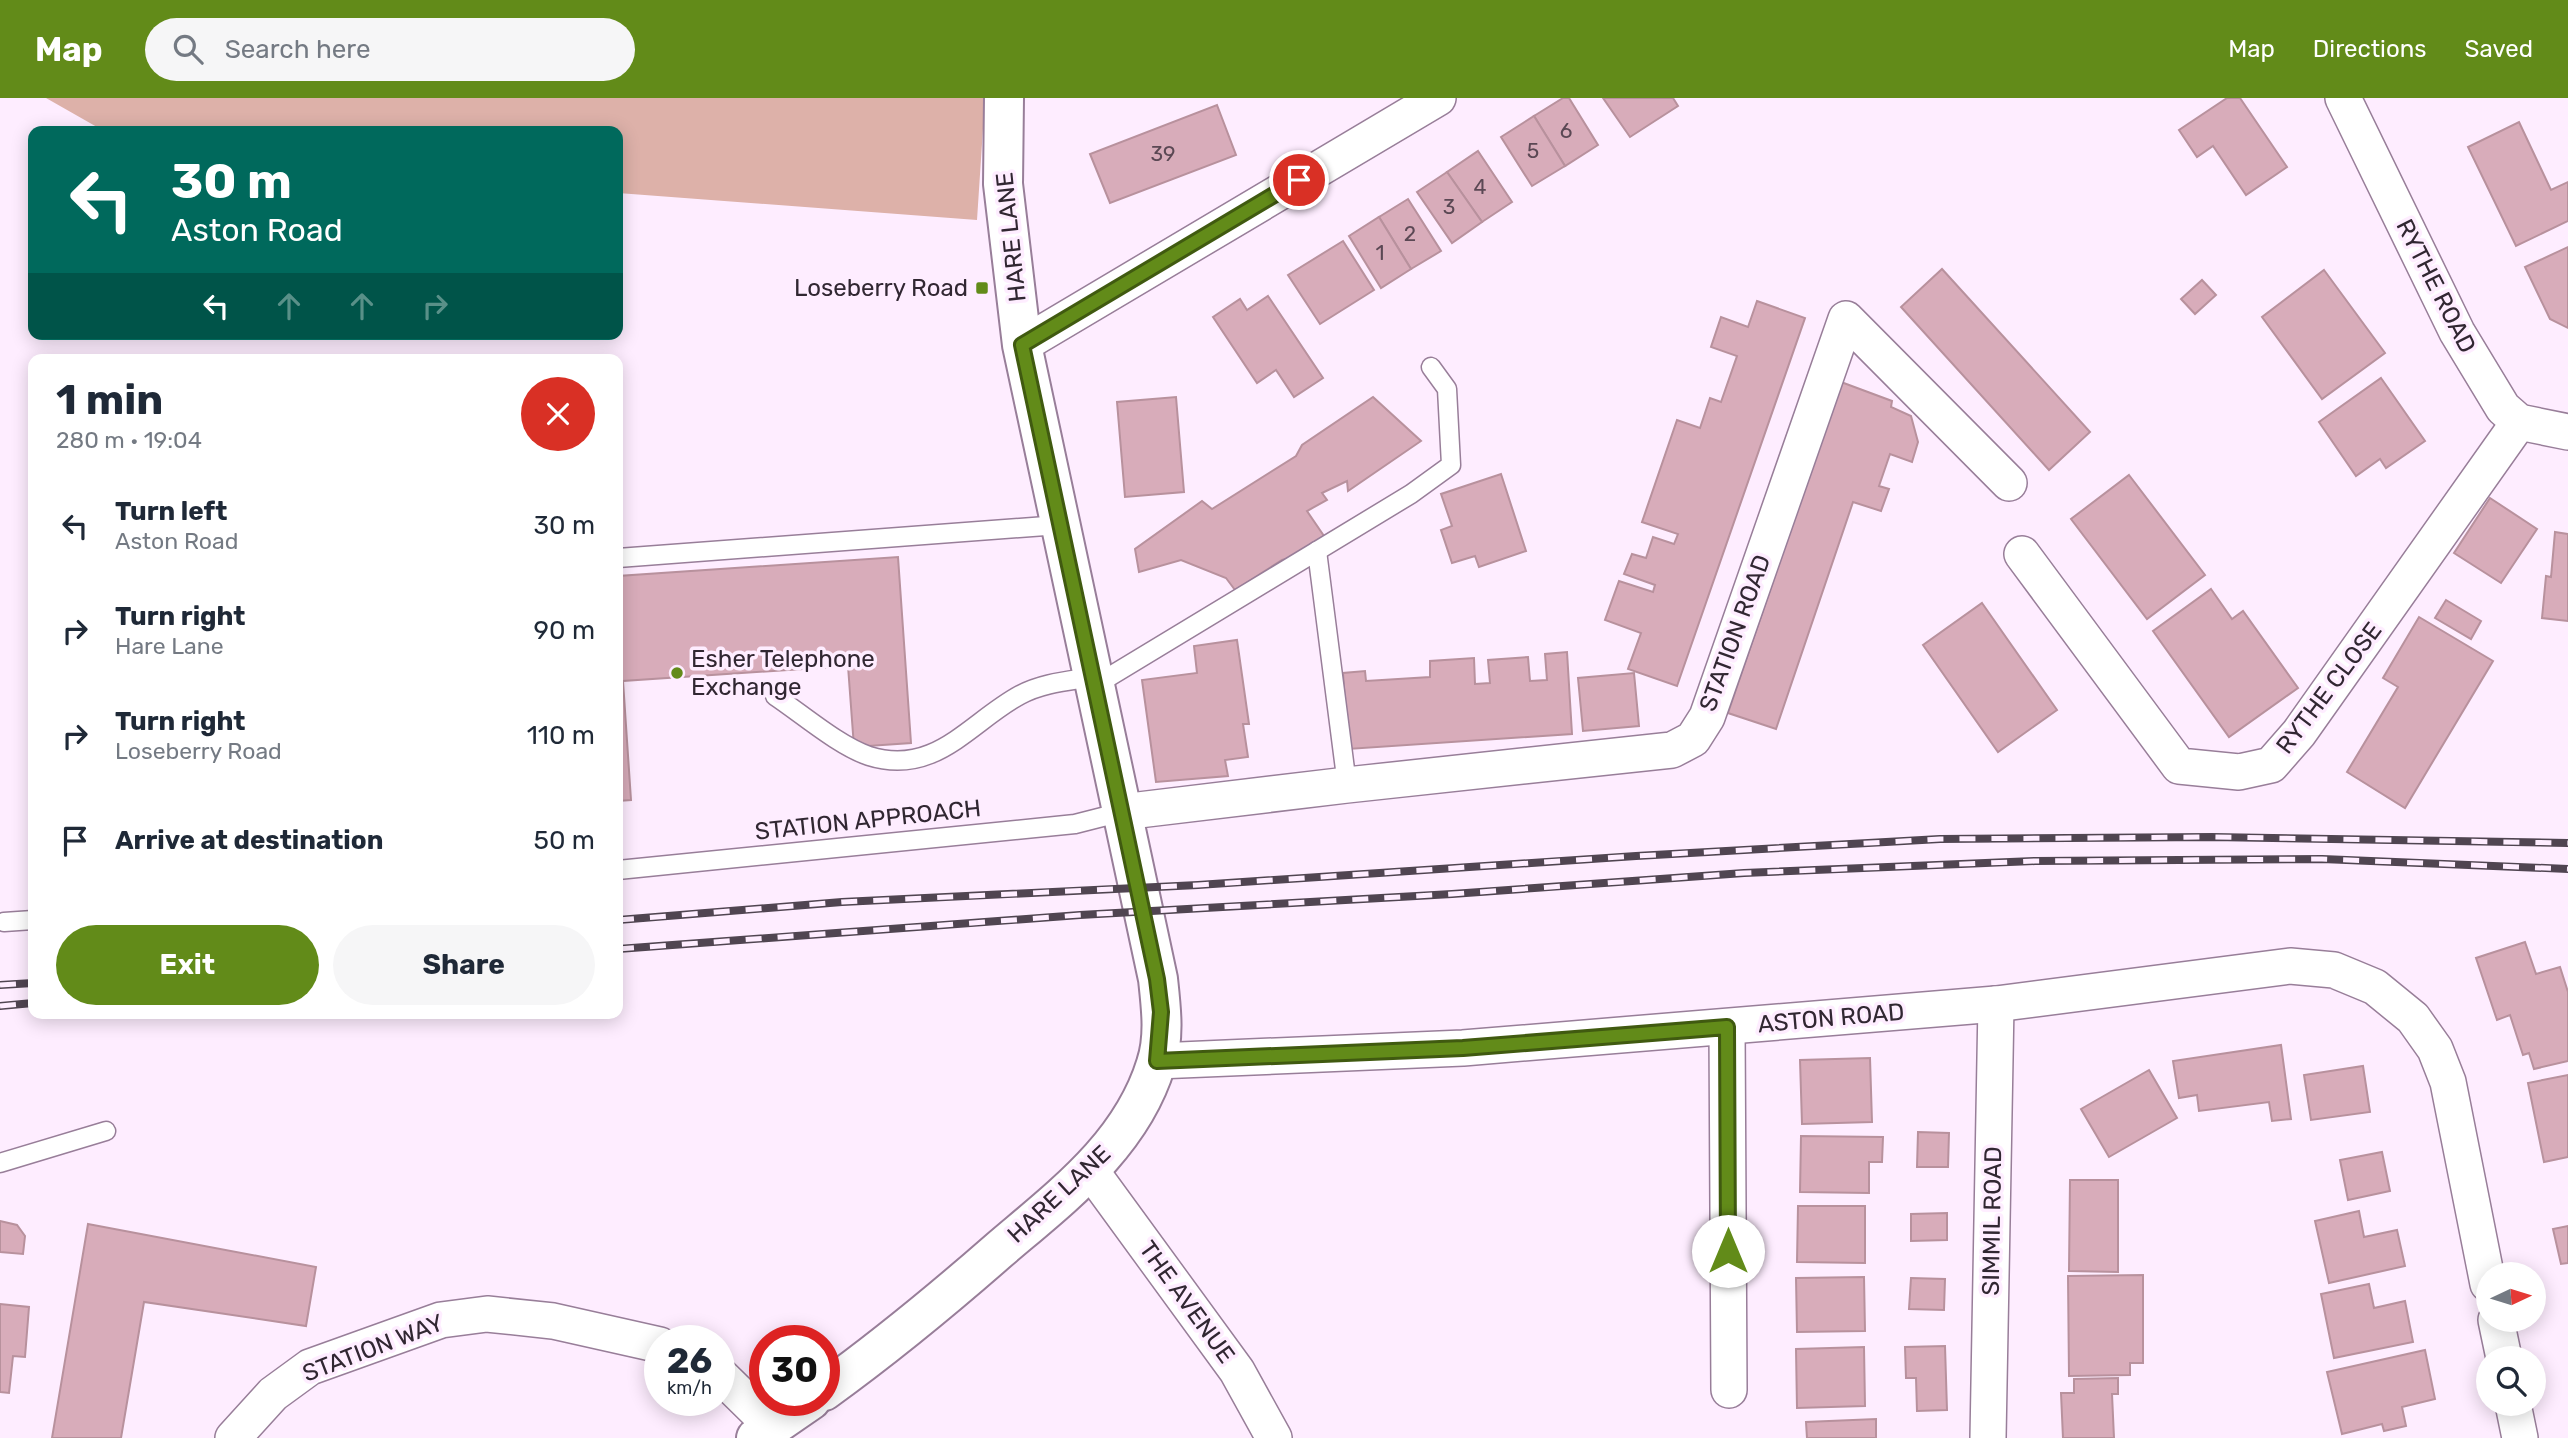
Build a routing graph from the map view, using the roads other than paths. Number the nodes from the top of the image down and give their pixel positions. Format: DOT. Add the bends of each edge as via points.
graph roads {
  1 [pos="1004,98"];
  2 [pos="1438,98"];
  3 [pos="2343,98"];
  4 [pos="1022,345"];
  5 [pos="1431,367"];
  6 [pos="2519,422"];
  7 [pos="2568,432"];
  8 [pos="2009,483"];
  9 [pos="1059,525"];
  10 [pos="1317,551"];
  11 [pos="2022,554"];
  12 [pos="623,558"];
  13 [pos="1093,682"];
  14 [pos="775,696"];
  15 [pos="1347,785"];
  16 [pos="1122,812"];
  17 [pos="623,869"];
  18 [pos="28,920"];
  19 [pos="4,922"];
  20 [pos="1996,1004"];
  21 [pos="1727,1027"];
  22 [pos="1157,1061"];
  23 [pos="106,1131"];
  24 [pos="0,1163"];
  25 [pos="1091,1171"];
  26 [pos="2484,1262"];
  27 [pos="644,1341"];
  28 [pos="840,1379"];
  29 [pos="1729,1390"];
  30 [pos="735,1394"];
  31 [pos="788,1416"];
  32 [pos="2515,1416"];
  33 [pos="765,1432"];
  34 [pos="233,1438"];
  35 [pos="1274,1438"];
  36 [pos="1988,1438"];
  37 [pos="2520,1438"];
  1 -- 4 [label="street, HARE LANE" via="1003,184"];
  2 -- 4 [label="street"];
  3 -- 6 [label="street, RYTHE ROAD" via="2457,332 2503,408"];
  4 -- 9 [label="street, HARE LANE"];
  5 -- 10 [label="lane" via="1447,389 1451,465"];
  6 -- 7 [label="street"];
  6 -- 11 [label="street, RYTHE CLOSE" via="2299,733 2271,765 2239,772 2179,766"];
  8 -- 15 [label="street, STATION ROAD" via="1846,319 1707,717 1693,739 1672,750"];
  9 -- 12 [label="lane"];
  9 -- 13 [label="street, HARE LANE"];
  10 -- 13 [label="lane"];
  10 -- 15 [label="lane"];
  13 -- 14 [label="lane" via="1036,687 939,752 902,759 883,759 856,750"];
  13 -- 16 [label="street, HARE LANE"];
  15 -- 16 [label="street, STATION ROAD"];
  16 -- 17 [label="lane, STATION APPROACH" via="1075,824"];
  16 -- 22 [label="street, HARE LANE" via="1157,979 1161,1012"];
  18 -- 19 [label="lane"];
  20 -- 21 [label="street, ASTON ROAD"];
  20 -- 26 [label="street, ASTON ROAD" via="2290,966 2334,970 2375,987 2413,1018 2435,1049 2448,1082"];
  20 -- 36 [label="street, SIMMIL ROAD"];
  21 -- 22 [label="street, ASTON ROAD" via="1463,1048"];
  21 -- 29 [label="street"];
  22 -- 25 [label="street, HARE LANE" via="1138,1107"];
  23 -- 24 [label="lane"];
  25 -- 28 [label="street, HARE LANE" via="953,1291"];
  25 -- 35 [label="street, THE AVENUE" via="1237,1371"];
  27 -- 34 [label="street, STATION WAY" via="553,1321 487,1314 441,1320 310,1367 273,1394"];
  30 -- 33 [label="street"];
  31 -- 33 [label="street"];
  32 -- 37 [label="street"];
}
